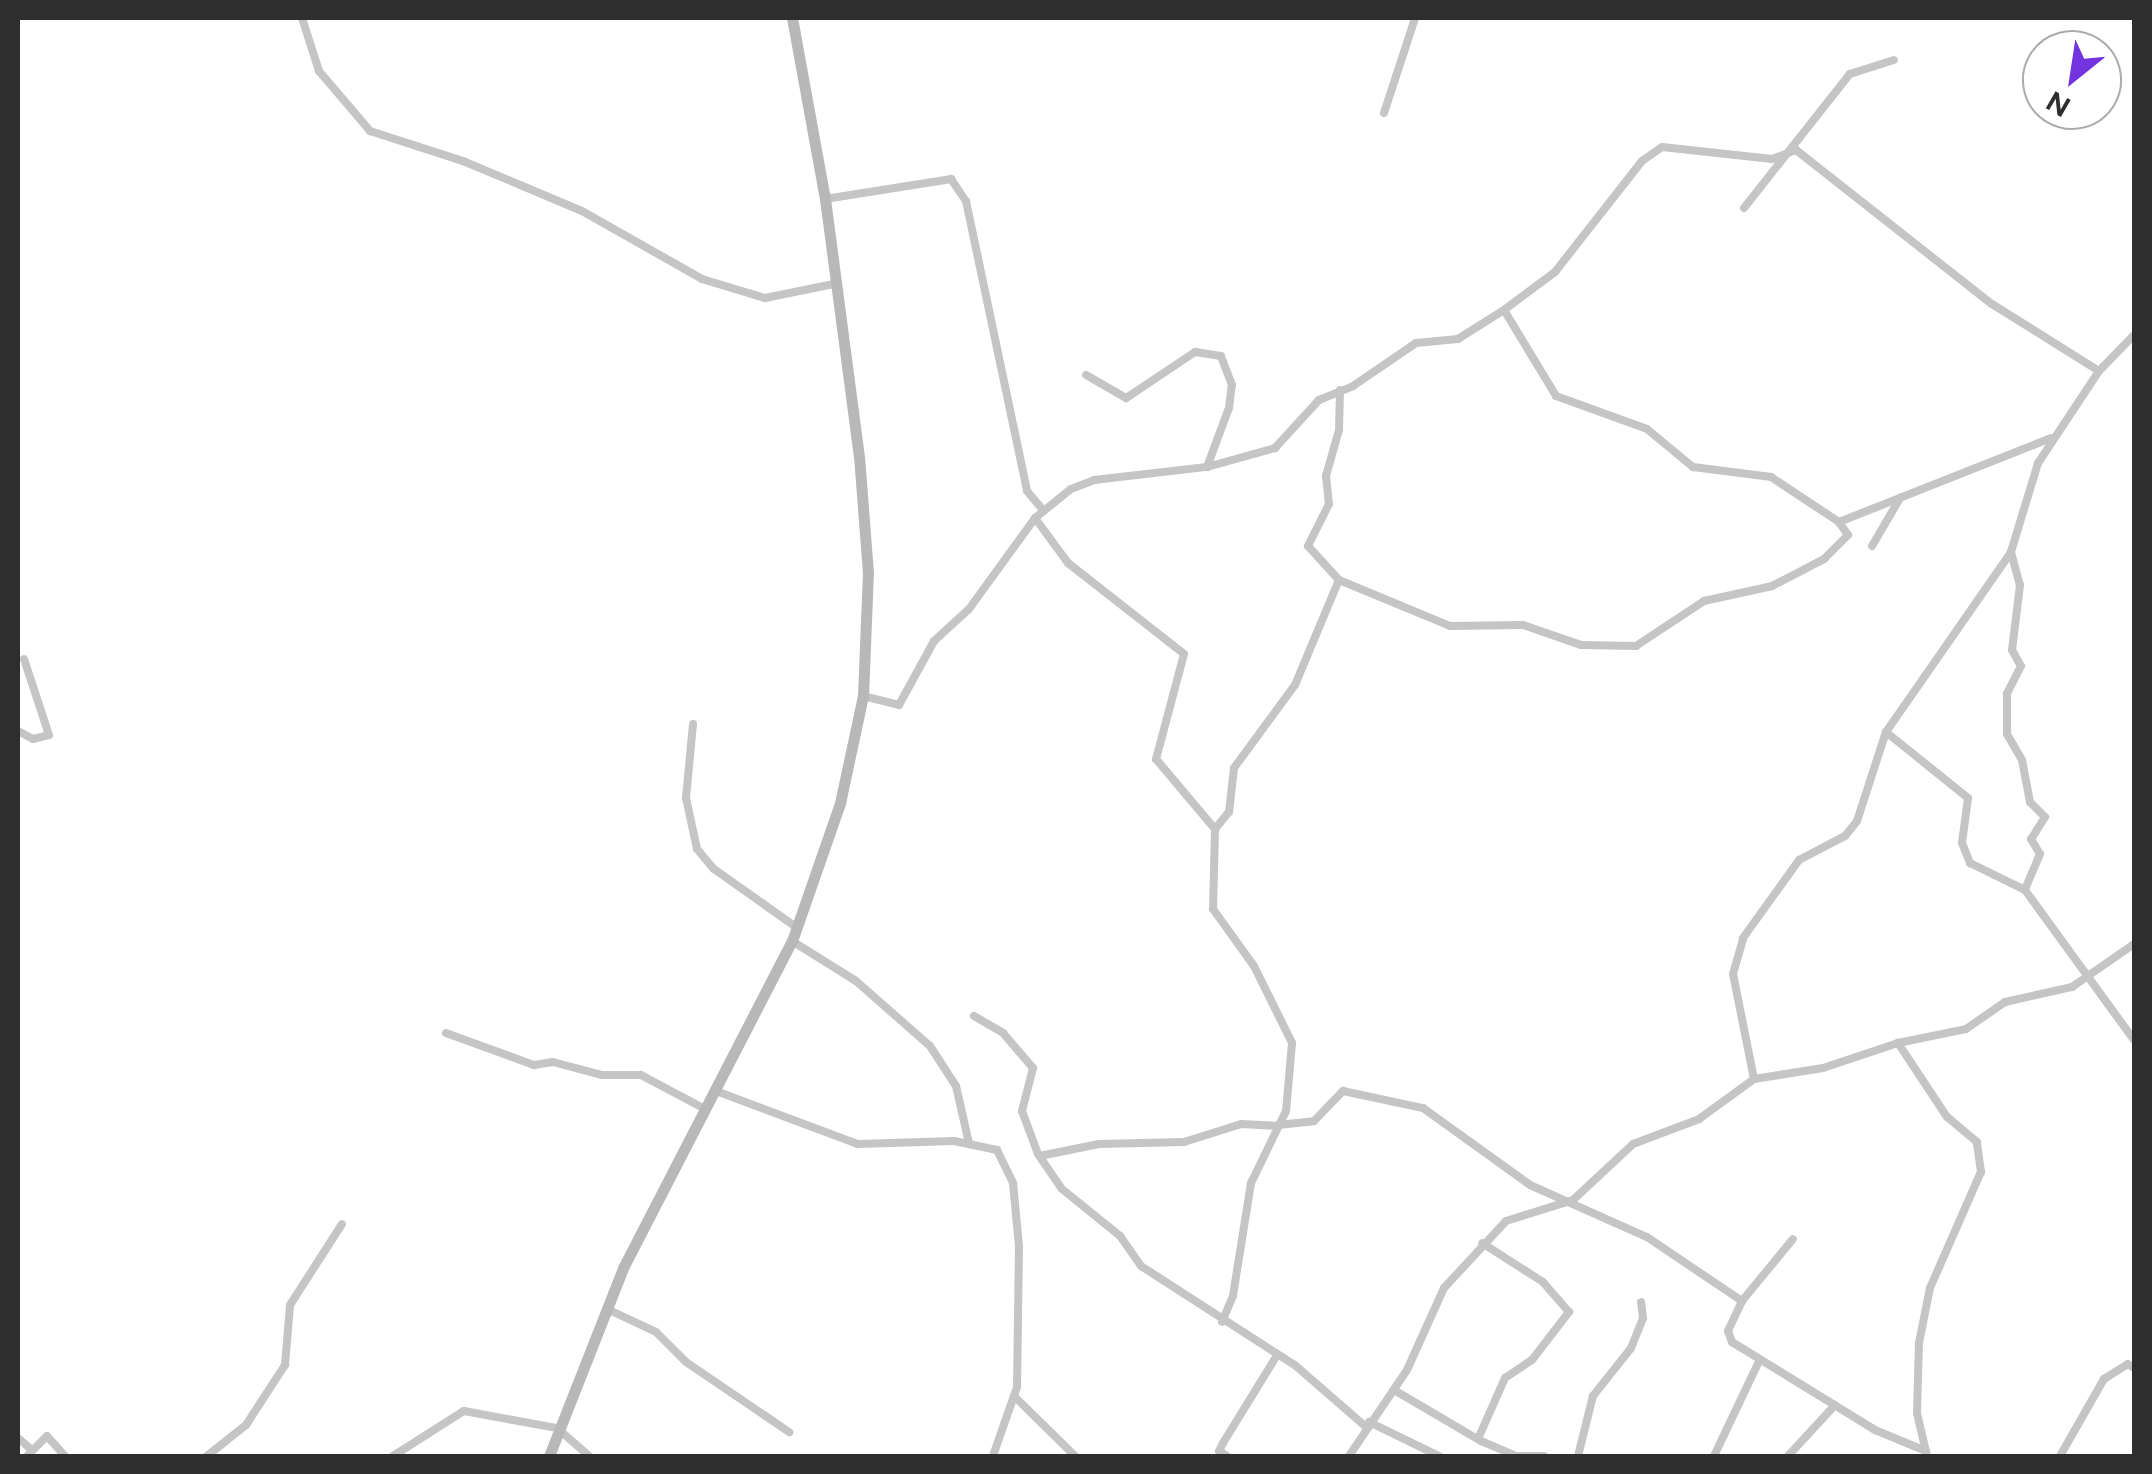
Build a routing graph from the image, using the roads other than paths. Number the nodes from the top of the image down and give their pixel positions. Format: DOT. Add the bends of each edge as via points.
graph roads {
  1 [pos="302,18"];
  2 [pos="792,18"];
  3 [pos="1402,18"];
  4 [pos="1414,20"];
  5 [pos="1894,60"];
  6 [pos="1384,113"];
  7 [pos="1796,150"];
  8 [pos="825,199"];
  9 [pos="1744,208"];
  10 [pos="834,284"];
  11 [pos="1504,310"];
  12 [pos="2134,335"];
  13 [pos="2100,370"];
  14 [pos="1086,375"];
  15 [pos="1340,390"];
  16 [pos="2050,438"];
  17 [pos="1208,467"];
  18 [pos="1900,498"];
  19 [pos="1043,510"];
  20 [pos="1035,518"];
  21 [pos="1839,522"];
  22 [pos="1872,546"];
  23 [pos="2011,552"];
  24 [pos="1340,580"];
  25 [pos="24,659"];
  26 [pos="863,696"];
  27 [pos="692,724"];
  28 [pos="18,732"];
  29 [pos="1886,732"];
  30 [pos="1215,828"];
  31 [pos="2025,890"];
  32 [pos="796,927"];
  33 [pos="792,941"];
  34 [pos="2134,944"];
  35 [pos="2092,975"];
  36 [pos="974,1016"];
  37 [pos="446,1033"];
  38 [pos="2134,1040"];
  39 [pos="1898,1043"];
  40 [pos="1754,1079"];
  41 [pos="716,1091"];
  42 [pos="705,1109"];
  43 [pos="1276,1125"];
  44 [pos="969,1143"];
  45 [pos="1040,1156"];
  46 [pos="1573,1200"];
  47 [pos="342,1224"];
  48 [pos="1793,1239"];
  49 [pos="1482,1242"];
  50 [pos="1742,1301"];
  51 [pos="1641,1302"];
  52 [pos="607,1309"];
  53 [pos="1222,1322"];
  54 [pos="1276,1357"];
  55 [pos="1760,1359"];
  56 [pos="2134,1368"];
  57 [pos="1394,1390"];
  58 [pos="1014,1396"];
  59 [pos="1835,1405"];
  60 [pos="1367,1424"];
  61 [pos="556,1428"];
  62 [pos="789,1432"];
  63 [pos="18,1438"];
  64 [pos="1478,1439"];
  65 [pos="30,1453"];
  66 [pos="1927,1454"];
  67 [pos="65,1456"];
  68 [pos="208,1456"];
  69 [pos="393,1456"];
  70 [pos="549,1456"];
  71 [pos="589,1456"];
  72 [pos="993,1456"];
  73 [pos="1075,1456"];
  74 [pos="1228,1456"];
  75 [pos="1350,1456"];
  76 [pos="1439,1456"];
  77 [pos="1544,1456"];
  78 [pos="1578,1456"];
  79 [pos="1714,1456"];
  80 [pos="1788,1456"];
  81 [pos="2060,1456"];
  1 -- 10 [label="street" via="319,72 370,131 582,211 702,279 765,298"];
  2 -- 8 [label="street"];
  3 -- 4 [label="street"];
  4 -- 6 [label="street"];
  5 -- 7 [label="street" via="1850,74"];
  7 -- 9 [label="street"];
  7 -- 11 [label="street" via="1772,160 1662,147 1642,161 1555,272"];
  7 -- 13 [label="street" via="1992,304"];
  8 -- 10 [label="street"];
  8 -- 19 [label="street" via="951,178 966,201 1026,491"];
  10 -- 26 [label="street" via="868,573"];
  11 -- 15 [label="street" via="1458,339 1416,343"];
  11 -- 21 [label="street" via="1556,396 1647,429 1694,467 1772,477"];
  12 -- 13 [label="street"];
  13 -- 16 [label="street" via="2079,408"];
  14 -- 17 [label="street" via="1126,398 1195,352 1221,356 1232,385"];
  15 -- 17 [label="street" via="1319,400 1276,448"];
  15 -- 24 [label="street" via="1339,430 1326,476 1329,504 1308,546"];
  16 -- 18 [label="street"];
  16 -- 23 [label="street"];
  17 -- 19 [label="street" via="1094,480"];
  18 -- 21 [label="street"];
  18 -- 22 [label="street"];
  19 -- 20 [label="street"];
  20 -- 26 [label="street" via="968,609 934,640 899,705"];
  20 -- 30 [label="street" via="1068,563 1184,654 1156,758"];
  21 -- 24 [label="street" via="1848,534 1824,559 1772,586 1704,602 1624,649 1582,645 1523,626 1450,626"];
  23 -- 29 [label="street"];
  23 -- 31 [label="street" via="2020,584 2012,650 2021,666 2007,694 2008,734 2022,760 2030,802 2045,817 2032,839 2040,854"];
  24 -- 30 [label="street" via="1295,685 1234,768 1229,812"];
  25 -- 28 [label="street" via="50,734 33,738"];
  26 -- 32 [label="street" via="840,803"];
  27 -- 32 [label="street" via="686,798 697,849"];
  29 -- 31 [label="street" via="1968,798 1962,843 1970,863"];
  29 -- 40 [label="street" via="1857,821 1845,836 1798,860 1744,938 1734,974"];
  30 -- 43 [label="street" via="1214,909 1254,966 1292,1042 1291,1084"];
  31 -- 35 [label="street"];
  32 -- 33 [label="street"];
  33 -- 41 [label="street"];
  33 -- 44 [label="street" via="856,981 930,1046 956,1086"];
  34 -- 35 [label="street"];
  35 -- 38 [label="street"];
  35 -- 39 [label="street" via="2072,987 1994,1006 1966,1028"];
  36 -- 45 [label="street" via="1003,1033 1033,1068 1022,1111"];
  37 -- 42 [label="street" via="534,1065 554,1062 602,1075 641,1076"];
  39 -- 40 [label="street" via="1823,1068"];
  39 -- 66 [label="street" via="1947,1118 1976,1142 1981,1172 1930,1288 1919,1342 1917,1413"];
  40 -- 46 [label="street" via="1699,1120 1633,1144"];
  41 -- 42 [label="street"];
  41 -- 44 [label="street" via="858,1144"];
  42 -- 52 [label="street"];
  43 -- 45 [label="street" via="1240,1124 1184,1142 1099,1144"];
  43 -- 46 [label="street" via="1314,1121 1343,1091 1422,1108 1530,1184"];
  43 -- 53 [label="street" via="1252,1183 1233,1296"];
  44 -- 58 [label="street" via="997,1150 1014,1183"];
  45 -- 53 [label="street" via="1062,1189 1120,1236 1141,1266"];
  46 -- 49 [label="street" via="1506,1221"];
  46 -- 50 [label="street" via="1647,1237"];
  47 -- 68 [label="street" via="290,1305 285,1365 246,1425"];
  48 -- 50 [label="street"];
  49 -- 57 [label="street" via="1444,1288 1436,1317"];
  49 -- 64 [label="street" via="1543,1282 1569,1312 1532,1360 1506,1378"];
  50 -- 55 [label="street" via="1728,1331 1732,1342"];
  51 -- 78 [label="street" via="1644,1318 1631,1348 1593,1396"];
  52 -- 61 [label="street"];
  52 -- 62 [label="street" via="656,1332 686,1362"];
  53 -- 54 [label="street"];
  54 -- 60 [label="street"];
  54 -- 74 [label="street" via="1219,1451"];
  55 -- 59 [label="street"];
  55 -- 79 [label="street"];
  56 -- 81 [label="street" via="2128,1364 2104,1379"];
  57 -- 60 [label="street"];
  57 -- 64 [label="street"];
  58 -- 72 [label="street"];
  58 -- 73 [label="street"];
  59 -- 66 [label="street"];
  59 -- 80 [label="street"];
  60 -- 75 [label="street"];
  60 -- 76 [label="street"];
  61 -- 69 [label="street" via="464,1411"];
  61 -- 70 [label="street"];
  61 -- 71 [label="street"];
  63 -- 65 [label="street"];
  64 -- 77 [label="street" via="1516,1456"];
  65 -- 67 [label="street" via="47,1436"];
}
